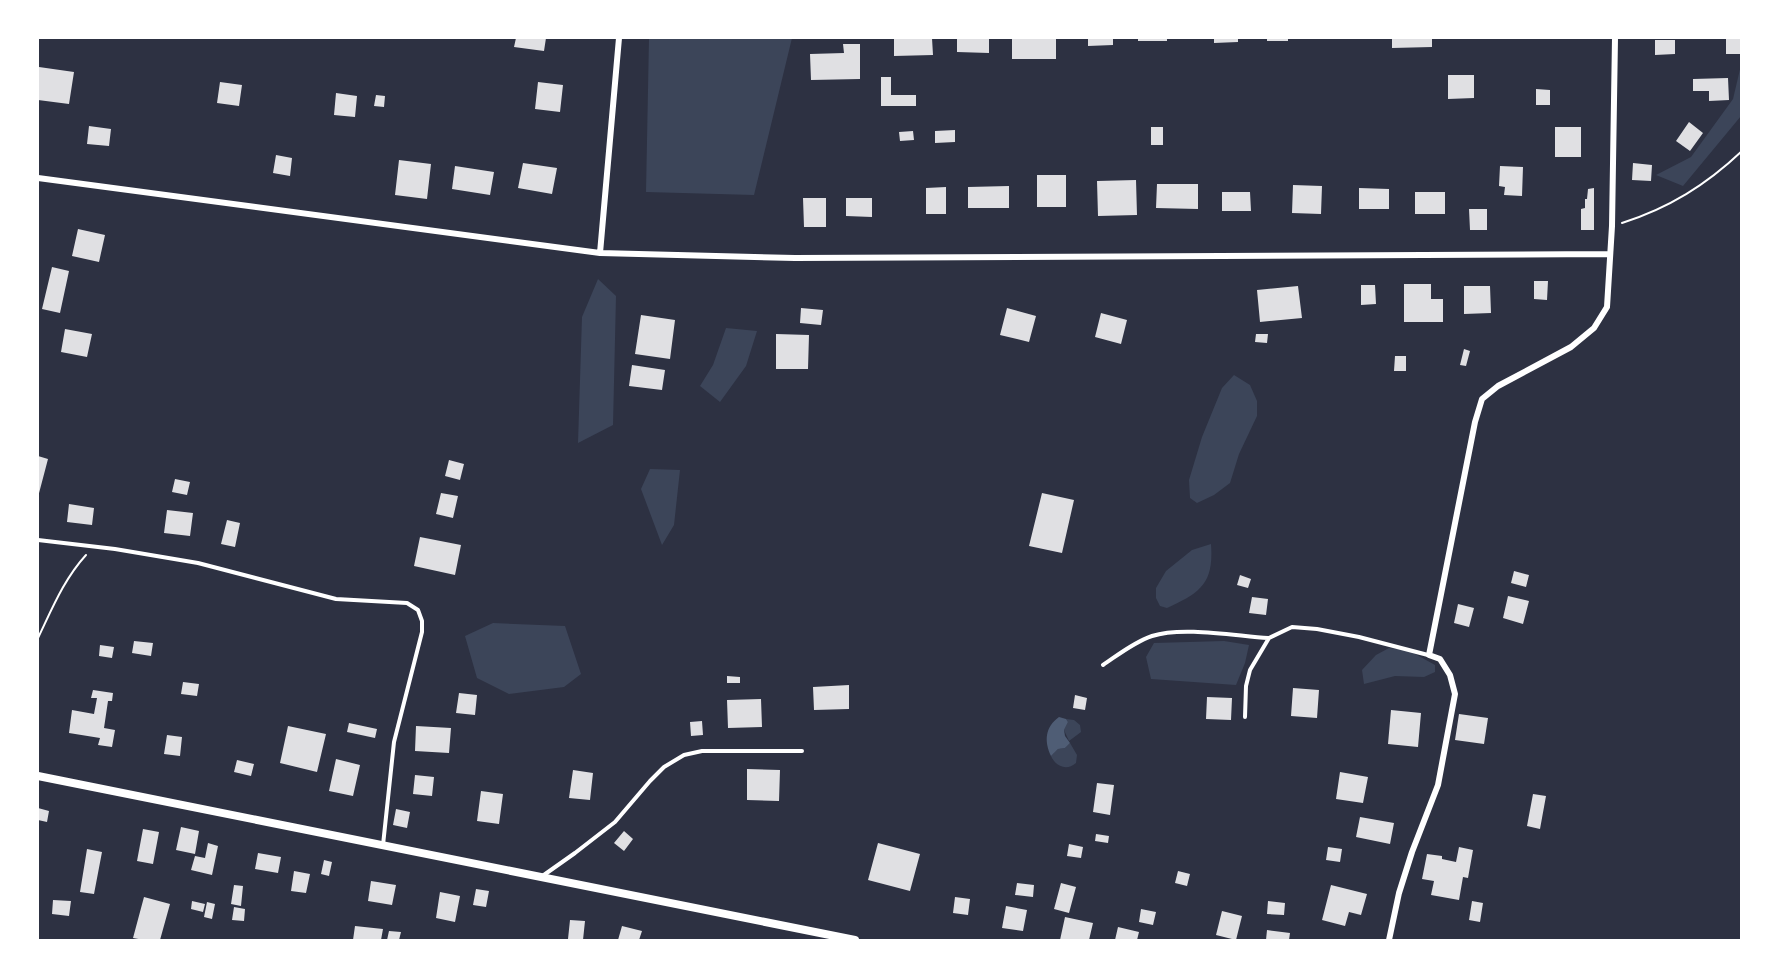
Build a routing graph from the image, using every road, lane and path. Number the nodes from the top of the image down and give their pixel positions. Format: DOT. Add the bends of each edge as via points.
graph roads {
  1 [pos="619,38"];
  2 [pos="1615,38"];
  3 [pos="1742,151"];
  4 [pos="38,178"];
  5 [pos="1612,226"];
  6 [pos="600,253"];
  7 [pos="1609,254"];
  8 [pos="38,540"];
  9 [pos="95,546"];
  10 [pos="38,638"];
  11 [pos="1269,638"];
  12 [pos="1429,655"];
  13 [pos="1103,665"];
  14 [pos="1245,717"];
  15 [pos="802,751"];
  16 [pos="38,776"];
  17 [pos="383,845"];
  18 [pos="541,877"];
  19 [pos="828,938"];
  20 [pos="855,940"];
  21 [pos="1389,940"];
  1 -- 6 [label="street"];
  2 -- 5 [label="street"];
  3 -- 5 [label="path" via="1686,196"];
  4 -- 6 [label="street"];
  5 -- 7 [label="street"];
  6 -- 7 [label="street" via="795,258"];
  7 -- 12 [label="street" via="1606,307 1594,328 1571,347 1498,386 1482,399"];
  8 -- 9 [label="lane"];
  9 -- 10 [label="path" via="63,588"];
  9 -- 17 [label="lane" via="198,563 336,599 407,603 418,610 422,632 394,742"];
  11 -- 12 [label="lane" via="1292,627 1317,629"];
  11 -- 13 [label="lane" via="1176,631 1151,636"];
  11 -- 14 [label="lane" via="1250,670"];
  12 -- 21 [label="street" via="1440,660 1450,675 1455,694 1438,785 1399,893"];
  15 -- 18 [label="lane" via="702,751 684,755 664,767 615,822"];
  16 -- 17 [label="street"];
  17 -- 18 [label="street"];
  18 -- 19 [label="street"];
  19 -- 20 [label="street"];
}
